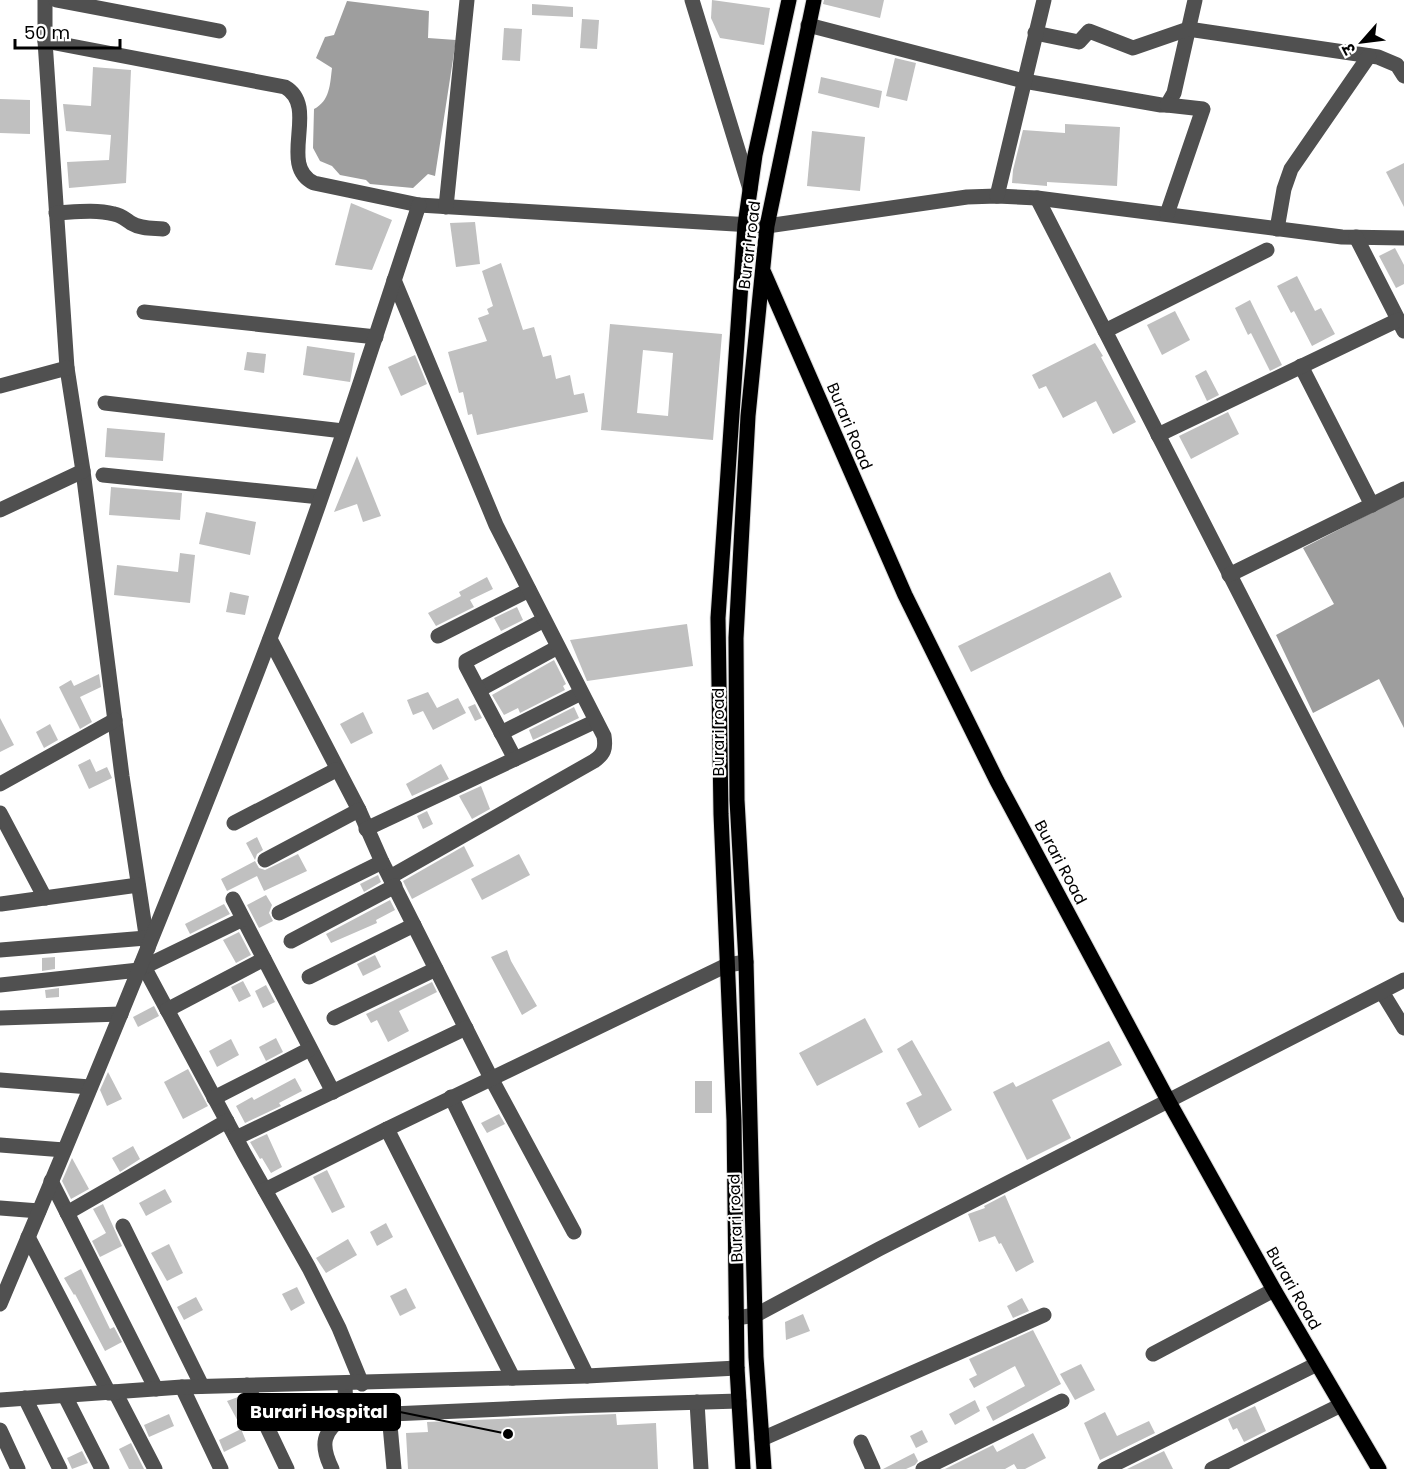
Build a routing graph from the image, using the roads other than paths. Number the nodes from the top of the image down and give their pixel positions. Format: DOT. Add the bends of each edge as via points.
graph roads {
  1 [pos="45,0"];
  2 [pos="57,0"];
  3 [pos="467,0"];
  4 [pos="692,0"];
  5 [pos="789,0"];
  6 [pos="814,0"];
  7 [pos="1044,0"];
  8 [pos="1195,0"];
  9 [pos="808,25"];
  10 [pos="1188,29"];
  11 [pos="219,31"];
  12 [pos="1035,33"];
  13 [pos="45,41"];
  14 [pos="1369,56"];
  15 [pos="1404,76"];
  16 [pos="1024,81"];
  17 [pos="1167,105"];
  18 [pos="750,189"];
  19 [pos="997,196"];
  20 [pos="1037,198"];
  21 [pos="419,205"];
  22 [pos="446,207"];
  23 [pos="56,213"];
  24 [pos="1167,214"];
  25 [pos="745,225"];
  26 [pos="767,226"];
  27 [pos="164,229"];
  28 [pos="1277,229"];
  29 [pos="1356,237"];
  30 [pos="1404,238"];
  31 [pos="1267,250"];
  32 [pos="743,261"];
  33 [pos="763,272"];
  34 [pos="394,280"];
  35 [pos="144,312"];
  36 [pos="1401,325"];
  37 [pos="1105,331"];
  38 [pos="376,337"];
  39 [pos="1301,366"];
  40 [pos="67,368"];
  41 [pos="0,386"];
  42 [pos="105,403"];
  43 [pos="343,431"];
  44 [pos="1158,435"];
  45 [pos="83,471"];
  46 [pos="103,475"];
  47 [pos="1404,489"];
  48 [pos="320,497"];
  49 [pos="1372,505"];
  50 [pos="0,510"];
  51 [pos="1229,575"];
  52 [pos="529,590"];
  53 [pos="544,620"];
  54 [pos="438,636"];
  55 [pos="270,639"];
  56 [pos="558,647"];
  57 [pos="479,690"];
  58 [pos="581,693"];
  59 [pos="115,720"];
  60 [pos="596,721"];
  61 [pos="501,733"];
  62 [pos="515,759"];
  63 [pos="336,770"];
  64 [pos="0,784"];
  65 [pos="359,810"];
  66 [pos="0,813"];
  67 [pos="234,823"];
  68 [pos="366,829"];
  69 [pos="265,860"];
  70 [pos="382,862"];
  71 [pos="393,882"];
  72 [pos="138,885"];
  73 [pos="45,898"];
  74 [pos="233,899"];
  75 [pos="1,904"];
  76 [pos="279,914"];
  77 [pos="1404,915"];
  78 [pos="243,919"];
  79 [pos="414,925"];
  80 [pos="291,941"];
  81 [pos="0,950"];
  82 [pos="144,957"];
  83 [pos="264,959"];
  84 [pos="746,962"];
  85 [pos="727,964"];
  86 [pos="436,969"];
  87 [pos="309,977"];
  88 [pos="1404,980"];
  89 [pos="0,985"];
  90 [pos="1382,992"];
  91 [pos="167,1010"];
  92 [pos="121,1014"];
  93 [pos="0,1018"];
  94 [pos="334,1018"];
  95 [pos="466,1028"];
  96 [pos="1404,1028"];
  97 [pos="310,1049"];
  98 [pos="491,1078"];
  99 [pos="0,1080"];
  100 [pos="90,1087"];
  101 [pos="333,1092"];
  102 [pos="451,1097"];
  103 [pos="214,1098"];
  104 [pos="1169,1102"];
  105 [pos="226,1121"];
  106 [pos="387,1129"];
  107 [pos="236,1138"];
  108 [pos="0,1145"];
  109 [pos="64,1150"];
  110 [pos="51,1181"];
  111 [pos="265,1190"];
  112 [pos="0,1208"];
  113 [pos="39,1211"];
  114 [pos="67,1213"];
  115 [pos="123,1226"];
  116 [pos="574,1232"];
  117 [pos="28,1237"];
  118 [pos="6,1274"];
  119 [pos="1274,1290"];
  120 [pos="0,1304"];
  121 [pos="756,1315"];
  122 [pos="1044,1315"];
  123 [pos="736,1318"];
  124 [pos="1153,1354"];
  125 [pos="1317,1364"];
  126 [pos="737,1368"];
  127 [pos="587,1376"];
  128 [pos="513,1378"];
  129 [pos="345,1384"];
  130 [pos="362,1384"];
  131 [pos="247,1385"];
  132 [pos="202,1386"];
  133 [pos="182,1387"];
  134 [pos="156,1389"];
  135 [pos="112,1393"];
  136 [pos="65,1396"];
  137 [pos="26,1398"];
  138 [pos="0,1400"];
  139 [pos="739,1401"];
  140 [pos="1062,1401"];
  141 [pos="697,1402"];
  142 [pos="1341,1405"];
  143 [pos="389,1414"];
  144 [pos="346,1416"];
  145 [pos="0,1430"];
  146 [pos="762,1439"];
  147 [pos="861,1442"];
  148 [pos="18,1469"];
  149 [pos="60,1469"];
  150 [pos="102,1469"];
  151 [pos="155,1469"];
  152 [pos="221,1469"];
  153 [pos="287,1469"];
  154 [pos="332,1469"];
  155 [pos="394,1469"];
  156 [pos="701,1469"];
  157 [pos="742,1469"];
  158 [pos="764,1469"];
  159 [pos="873,1469"];
  160 [pos="922,1469"];
  161 [pos="1105,1469"];
  162 [pos="1212,1469"];
  163 [pos="1379,1469"];
  1 -- 13 [label="street"];
  2 -- 11 [label="street"];
  3 -- 22 [label="street"];
  4 -- 18 [label="street"];
  5 -- 18 [label="main road, Burari road"];
  6 -- 9 [label="main road, Burari road"];
  7 -- 12 [label="street"];
  8 -- 10 [label="street"];
  9 -- 16 [label="street"];
  9 -- 26 [label="main road, Burari road"];
  10 -- 12 [label="street" via="1134,48 1089,31 1079,42"];
  10 -- 14 [label="street"];
  10 -- 17 [label="street" via="1174,93"];
  12 -- 16 [label="street"];
  13 -- 21 [label="street" via="285,87 297,100 298,160 305,179"];
  13 -- 23 [label="street"];
  14 -- 15 [label="street" via="1397,65"];
  14 -- 28 [label="street" via="1291,169"];
  16 -- 17 [label="street"];
  16 -- 19 [label="street"];
  17 -- 24 [label="street" via="1203,109"];
  18 -- 25 [label="main road, Burari road"];
  19 -- 20 [label="street"];
  19 -- 26 [label="street"];
  20 -- 24 [label="street"];
  20 -- 37 [label="street"];
  21 -- 22 [label="street"];
  21 -- 34 [label="street"];
  22 -- 25 [label="street"];
  23 -- 27 [label="street" via="113,214 145,228"];
  23 -- 40 [label="street"];
  24 -- 28 [label="street"];
  25 -- 26 [label="street"];
  25 -- 32 [label="main road, Burari road"];
  26 -- 33 [label="main road, Burari road"];
  28 -- 29 [label="street"];
  29 -- 30 [label="street"];
  29 -- 36 [label="street"];
  31 -- 37 [label="street"];
  32 -- 33 [label="main road, Burari Road"];
  32 -- 85 [label="main road, Burari road" via="718,618"];
  33 -- 84 [label="main road, Burari road" via="748,416 736,638 737,800"];
  33 -- 104 [label="main road, Burari Road" via="950,689"];
  34 -- 38 [label="street"];
  34 -- 52 [label="street" via="496,525"];
  35 -- 38 [label="street"];
  36 -- 39 [label="street"];
  37 -- 44 [label="street"];
  38 -- 43 [label="street"];
  39 -- 44 [label="street"];
  39 -- 49 [label="street"];
  40 -- 41 [label="street"];
  40 -- 45 [label="street"];
  42 -- 43 [label="street"];
  43 -- 48 [label="street"];
  44 -- 51 [label="street"];
  45 -- 50 [label="street"];
  45 -- 59 [label="street"];
  46 -- 48 [label="street"];
  47 -- 49 [label="street"];
  48 -- 55 [label="street"];
  49 -- 51 [label="street"];
  51 -- 77 [label="street"];
  52 -- 53 [label="street"];
  52 -- 54 [label="street"];
  53 -- 56 [label="street"];
  53 -- 57 [label="street" via="466,661"];
  55 -- 63 [label="street"];
  55 -- 82 [label="street"];
  56 -- 57 [label="street"];
  56 -- 58 [label="street"];
  57 -- 61 [label="street"];
  58 -- 60 [label="street"];
  58 -- 61 [label="street"];
  59 -- 64 [label="street"];
  59 -- 72 [label="street"];
  60 -- 62 [label="street"];
  60 -- 71 [label="street" via="605,744 601,756"];
  61 -- 62 [label="street"];
  62 -- 68 [label="street"];
  63 -- 65 [label="street"];
  63 -- 67 [label="street"];
  65 -- 68 [label="street"];
  65 -- 69 [label="street"];
  66 -- 73 [label="street"];
  68 -- 70 [label="street"];
  70 -- 71 [label="street"];
  70 -- 76 [label="street"];
  71 -- 79 [label="street"];
  71 -- 80 [label="street"];
  72 -- 73 [label="street"];
  72 -- 82 [label="street"];
  73 -- 75 [label="street"];
  74 -- 78 [label="street"];
  78 -- 82 [label="street"];
  78 -- 83 [label="street"];
  79 -- 86 [label="street"];
  79 -- 87 [label="street"];
  81 -- 82 [label="street"];
  82 -- 89 [label="street"];
  82 -- 91 [label="street"];
  82 -- 92 [label="street"];
  83 -- 91 [label="street"];
  83 -- 97 [label="street"];
  84 -- 85 [label="street"];
  84 -- 121 [label="main road, Burari road"];
  85 -- 98 [label="street"];
  85 -- 123 [label="main road, Burari road" via="734,1120"];
  86 -- 94 [label="street"];
  86 -- 95 [label="street"];
  88 -- 90 [label="street"];
  90 -- 96 [label="street"];
  90 -- 104 [label="street"];
  91 -- 103 [label="street"];
  92 -- 93 [label="street"];
  92 -- 100 [label="street"];
  95 -- 98 [label="street"];
  95 -- 101 [label="street"];
  97 -- 101 [label="street"];
  97 -- 103 [label="street"];
  98 -- 102 [label="street"];
  98 -- 116 [label="street"];
  99 -- 100 [label="street"];
  100 -- 109 [label="street"];
  101 -- 107 [label="street"];
  102 -- 106 [label="street"];
  102 -- 127 [label="street"];
  103 -- 105 [label="street"];
  104 -- 119 [label="main road, Burari Road"];
  104 -- 121 [label="street"];
  105 -- 107 [label="street"];
  105 -- 114 [label="street"];
  106 -- 111 [label="street"];
  106 -- 128 [label="street"];
  107 -- 111 [label="street"];
  108 -- 109 [label="street"];
  109 -- 110 [label="street"];
  110 -- 113 [label="street"];
  110 -- 114 [label="street"];
  111 -- 130 [label="street" via="324,1299"];
  112 -- 113 [label="street"];
  113 -- 117 [label="street"];
  114 -- 134 [label="street"];
  115 -- 132 [label="street"];
  117 -- 118 [label="street"];
  117 -- 135 [label="street"];
  118 -- 120 [label="street"];
  119 -- 124 [label="street"];
  119 -- 125 [label="main road, Burari Road"];
  121 -- 123 [label="street"];
  121 -- 146 [label="main road, Burari road"];
  122 -- 146 [label="street"];
  123 -- 126 [label="main road, Burari road"];
  125 -- 142 [label="main road, Burari Road"];
  125 -- 161 [label="street"];
  126 -- 127 [label="street"];
  126 -- 139 [label="main road, Burari road"];
  127 -- 128 [label="street"];
  128 -- 130 [label="street"];
  129 -- 130 [label="street"];
  129 -- 131 [label="street"];
  129 -- 144 [label="street"];
  131 -- 132 [label="street"];
  131 -- 153 [label="street"];
  132 -- 133 [label="street"];
  133 -- 134 [label="street"];
  133 -- 152 [label="street"];
  134 -- 135 [label="street"];
  135 -- 136 [label="street"];
  135 -- 151 [label="street"];
  136 -- 137 [label="street"];
  136 -- 150 [label="street"];
  137 -- 138 [label="street"];
  137 -- 149 [label="street"];
  139 -- 141 [label="street"];
  139 -- 157 [label="main road, Burari road"];
  140 -- 160 [label="street"];
  141 -- 143 [label="street"];
  141 -- 156 [label="street"];
  142 -- 162 [label="street"];
  142 -- 163 [label="main road, Burari Road"];
  143 -- 144 [label="street"];
  143 -- 155 [label="street"];
  144 -- 154 [label="street" via="332,1427 325,1440 325,1455"];
  145 -- 148 [label="street"];
  146 -- 158 [label="main road, Burari road"];
  147 -- 159 [label="street"];
}
